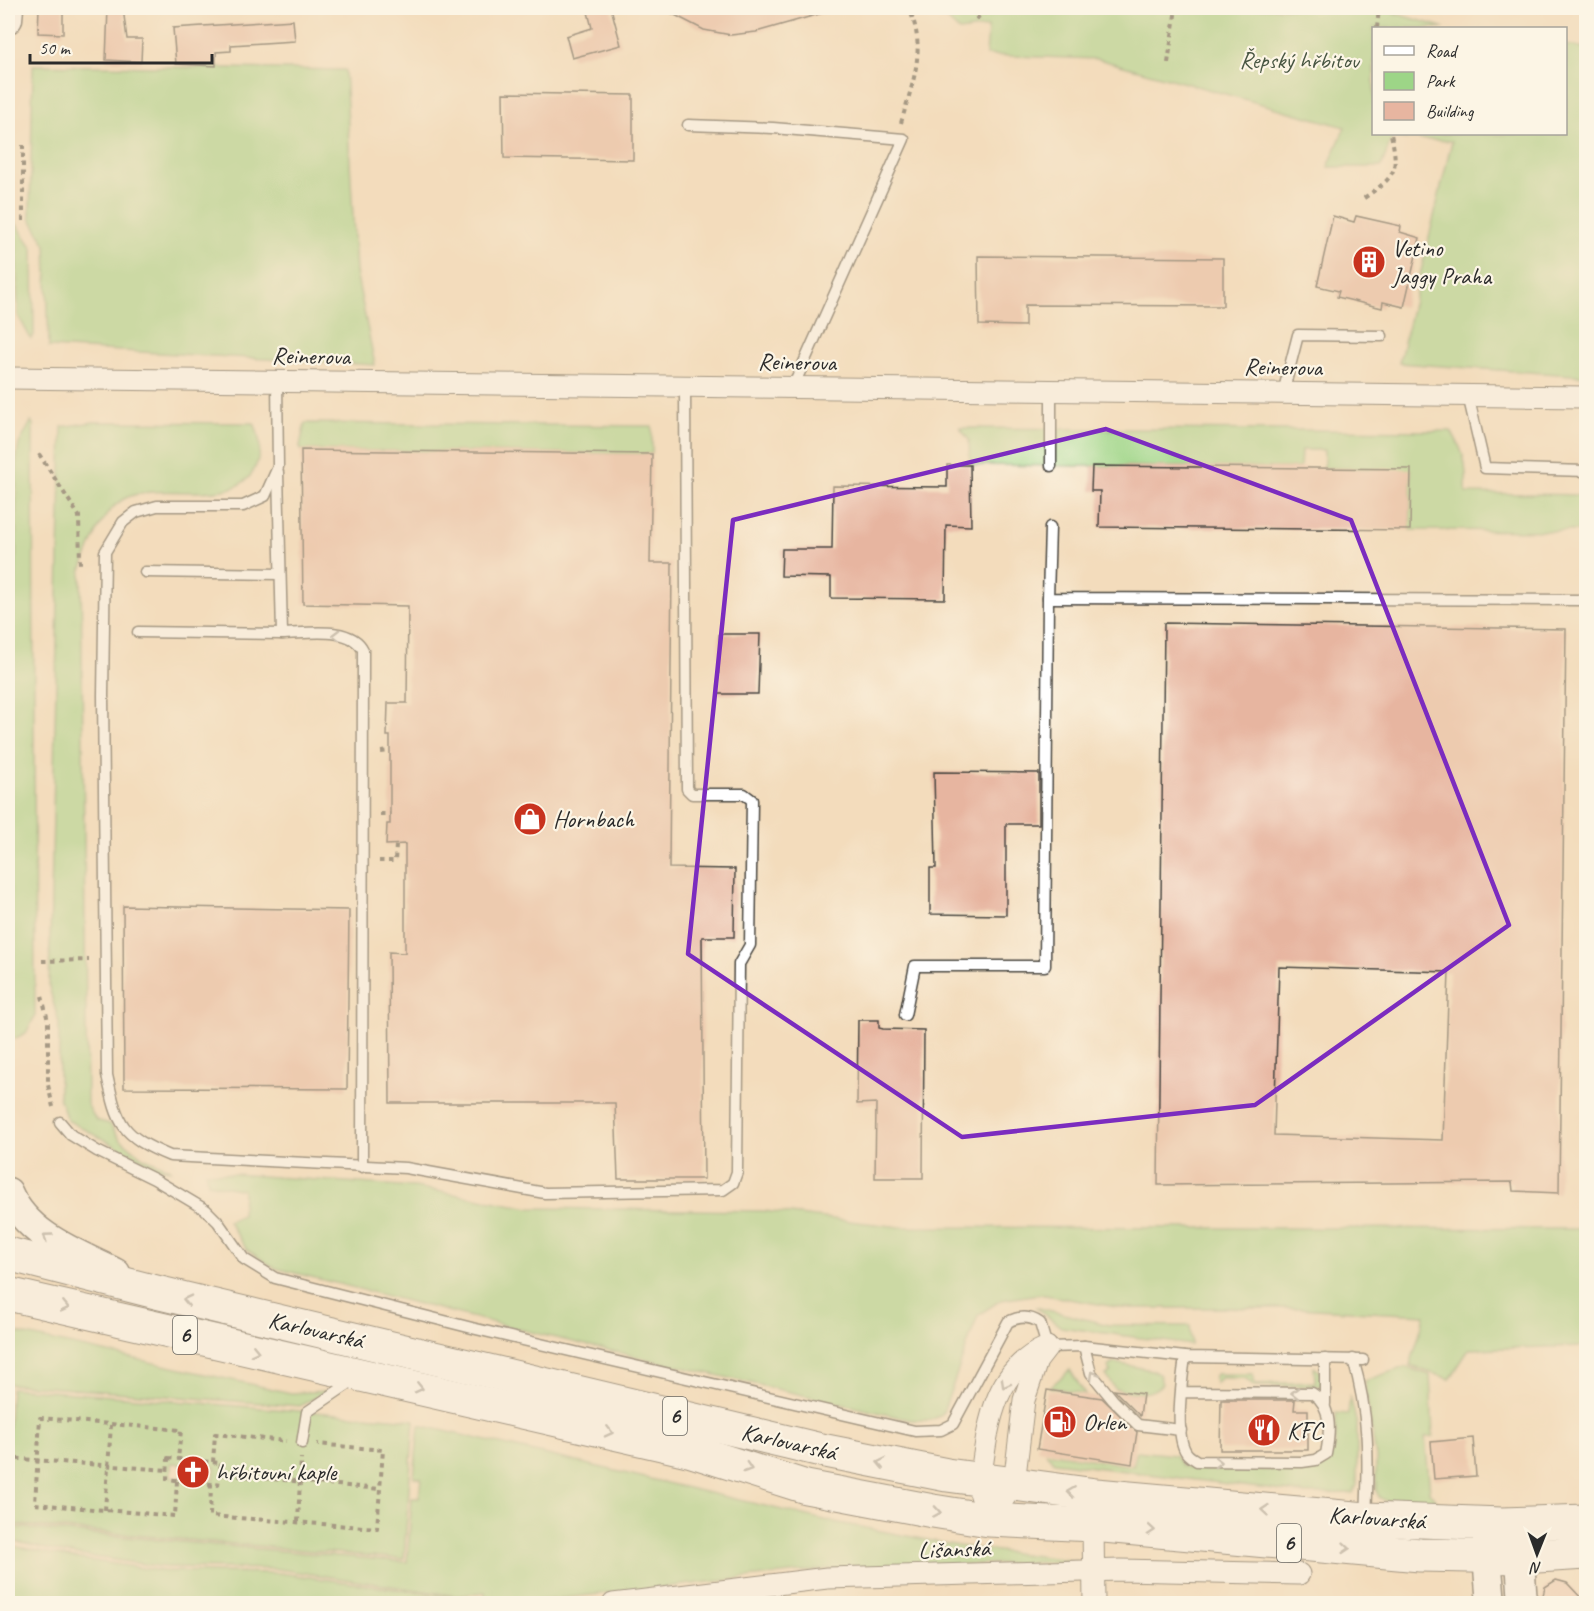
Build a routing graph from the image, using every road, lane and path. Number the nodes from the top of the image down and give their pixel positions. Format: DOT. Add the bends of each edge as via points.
graph roads {
  1 [pos="9,8"];
  2 [pos="909,8"];
  3 [pos="974,8"];
  4 [pos="991,8"];
  5 [pos="1176,8"];
  6 [pos="1352,8"];
  7 [pos="1379,8"];
  8 [pos="1368,11"];
  9 [pos="8,20"];
  10 [pos="1377,27"];
  11 [pos="1168,63"];
  12 [pos="688,125"];
  13 [pos="1391,135"];
  14 [pos="896,139"];
  15 [pos="23,145"];
  16 [pos="1364,198"];
  17 [pos="23,221"];
  18 [pos="1382,336"];
  19 [pos="8,378"];
  20 [pos="277,381"];
  21 [pos="685,386"];
  22 [pos="793,387"];
  23 [pos="1051,390"];
  24 [pos="1283,393"];
  25 [pos="1468,395"];
  26 [pos="1587,397"];
  27 [pos="39,454"];
  28 [pos="1051,466"];
  29 [pos="278,467"];
  30 [pos="1587,471"];
  31 [pos="1050,527"];
  32 [pos="80,564"];
  33 [pos="145,572"];
  34 [pos="279,574"];
  35 [pos="1048,598"];
  36 [pos="1587,600"];
  37 [pos="138,632"];
  38 [pos="282,634"];
  39 [pos="381,752"];
  40 [pos="390,752"];
  41 [pos="380,814"];
  42 [pos="390,814"];
  43 [pos="396,844"];
  44 [pos="379,861"];
  45 [pos="106,960"];
  46 [pos="42,961"];
  47 [pos="42,996"];
  48 [pos="905,1016"];
  49 [pos="60,1122"];
  50 [pos="362,1167"];
  51 [pos="8,1192"];
  52 [pos="8,1254"];
  53 [pos="156,1292"];
  54 [pos="8,1294"];
  55 [pos="1084,1346"];
  56 [pos="1047,1347"];
  57 [pos="1185,1357"];
  58 [pos="1325,1359"];
  59 [pos="362,1375"];
  60 [pos="1182,1392"];
  61 [pos="1325,1404"];
  62 [pos="111,1425"];
  63 [pos="1181,1430"];
  64 [pos="302,1443"];
  65 [pos="8,1458"];
  66 [pos="178,1459"];
  67 [pos="38,1461"];
  68 [pos="213,1462"];
  69 [pos="109,1466"];
  70 [pos="167,1470"];
  71 [pos="220,1474"];
  72 [pos="177,1481"];
  73 [pos="980,1481"];
  74 [pos="300,1482"];
  75 [pos="211,1484"];
  76 [pos="1014,1485"];
  77 [pos="380,1489"];
  78 [pos="105,1510"];
  79 [pos="1366,1519"];
  80 [pos="989,1520"];
  81 [pos="1587,1521"];
  82 [pos="298,1522"];
  83 [pos="1502,1524"];
  84 [pos="1093,1525"];
  85 [pos="1587,1553"];
  86 [pos="1485,1557"];
  87 [pos="1521,1557"];
  88 [pos="1094,1570"];
  89 [pos="1299,1574"];
  90 [pos="613,1604"];
  91 [pos="1094,1604"];
  92 [pos="1491,1604"];
  93 [pos="1523,1604"];
  1 -- 9 [label="main road"];
  2 -- 14 [label="path" via="919,44 918,66"];
  3 -- 4 [label="path" via="976,18"];
  5 -- 11 [label="path"];
  6 -- 8 [label="path"];
  7 -- 10 [label="path"];
  12 -- 14 [label="lane"];
  13 -- 16 [label="path" via="1396,165 1390,180"];
  14 -- 22 [label="lane" via="904,139"];
  15 -- 17 [label="path"];
  18 -- 24 [label="lane" via="1298,335"];
  19 -- 20 [label="street, Reinerova"];
  20 -- 21 [label="street, Reinerova"];
  20 -- 29 [label="lane"];
  21 -- 22 [label="street, Reinerova"];
  21 -- 50 [label="lane" via="687,789 692,794 744,794 752,800 750,945 739,964 737,1172 733,1183 723,1190 545,1193 406,1168"];
  22 -- 23 [label="street, Reinerova"];
  23 -- 24 [label="street, Reinerova"];
  23 -- 28 [label="lane"];
  24 -- 25 [label="street, Reinerova"];
  25 -- 26 [label="street, Reinerova"];
  25 -- 30 [label="lane" via="1485,468"];
  27 -- 32 [label="path" via="79,516"];
  29 -- 34 [label="lane"];
  29 -- 45 [label="lane" via="265,496 243,506 157,506 136,512 123,522 105,552"];
  31 -- 35 [label="lane"];
  33 -- 34 [label="lane"];
  34 -- 38 [label="lane"];
  35 -- 36 [label="lane"];
  35 -- 48 [label="lane" via="1045,966 915,966"];
  37 -- 38 [label="lane"];
  50 -- 38 [label="lane, one-way" via="363,650 359,641 346,635"];
  39 -- 40 [label="path"];
  41 -- 42 [label="path"];
  43 -- 44 [label="path" via="395,861"];
  45 -- 46 [label="path"];
  45 -- 50 [label="lane" via="107,1075 116,1115 138,1142 170,1156"];
  47 -- 49 [label="path" via="48,1021 50,1098"];
  49 -- 56 [label="lane" via="71,1135 97,1151 206,1210 244,1259 275,1278 915,1431 941,1430 953,1424 1008,1322 1025,1317 1040,1323"];
  53 -- 51 [label="main road, one-way" via="54,1243 21,1214"];
  52 -- 53 [label="main road, Karlovarská / 6"];
  73 -- 53 [label="main road, Karlovarská / 6, one-way" via="821,1450"];
  54 -- 59 [label="main road, Karlovarská / 6, one-way"];
  55 -- 56 [label="lane"];
  55 -- 57 [label="lane"];
  63 -- 55 [label="lane, one-way" via="1138,1425 1091,1373"];
  56 -- 73 [label="street, one-way" via="1017,1365 1003,1387 993,1408"];
  56 -- 76 [label="street" via="1037,1361 1024,1400"];
  57 -- 58 [label="lane"];
  57 -- 60 [label="lane"];
  58 -- 61 [label="lane"];
  58 -- 79 [label="lane" via="1358,1359 1370,1454"];
  59 -- 64 [label="lane" via="307,1412"];
  59 -- 80 [label="main road, Karlovarská / 6, one-way" via="692,1451 806,1486"];
  61 -- 60 [label="lane, one-way" via="1312,1393"];
  60 -- 63 [label="lane"];
  63 -- 61 [label="lane, one-way" via="1186,1454 1197,1461 1316,1460 1326,1454 1328,1445"];
  62 -- 66 [label="path" via="180,1430"];
  62 -- 67 [label="path" via="40,1418"];
  62 -- 69 [label="path"];
  64 -- 68 [label="path" via="215,1434"];
  64 -- 74 [label="path"];
  64 -- 77 [label="path" via="383,1450"];
  65 -- 67 [label="path"];
  66 -- 68 [label="path"];
  66 -- 70 [label="path" via="168,1458"];
  67 -- 69 [label="path"];
  67 -- 78 [label="path" via="35,1504"];
  68 -- 71 [label="path" via="221,1463"];
  69 -- 70 [label="path"];
  69 -- 78 [label="path"];
  70 -- 72 [label="path" via="167,1479"];
  71 -- 74 [label="path"];
  71 -- 75 [label="path" via="218,1485"];
  72 -- 75 [label="path"];
  72 -- 78 [label="path" via="175,1516"];
  73 -- 76 [label="main road, Karlovarská / 6"];
  73 -- 80 [label="street"];
  74 -- 77 [label="path"];
  74 -- 82 [label="path"];
  75 -- 82 [label="path" via="210,1516"];
  79 -- 76 [label="main road, Karlovarská / 6, one-way"];
  76 -- 80 [label="street"];
  77 -- 82 [label="path" via="378,1528"];
  79 -- 83 [label="main road, Karlovarská / 6"];
  80 -- 84 [label="main road, Karlovarská / 6"];
  81 -- 83 [label="main road, Karlovarská / 6"];
  83 -- 86 [label="main road" via="1489,1537"];
  83 -- 87 [label="main road" via="1516,1537"];
  84 -- 86 [label="main road, Karlovarská / 6, one-way" via="1420,1555"];
  84 -- 88 [label="street"];
  85 -- 87 [label="main road, Karlovarská / 6"];
  86 -- 87 [label="main road, Karlovarská / 6"];
  86 -- 92 [label="main road"];
  87 -- 93 [label="main road"];
  88 -- 89 [label="street, Lišanská"];
  88 -- 90 [label="street, Lišanská" via="827,1578"];
  88 -- 91 [label="street"];
}
